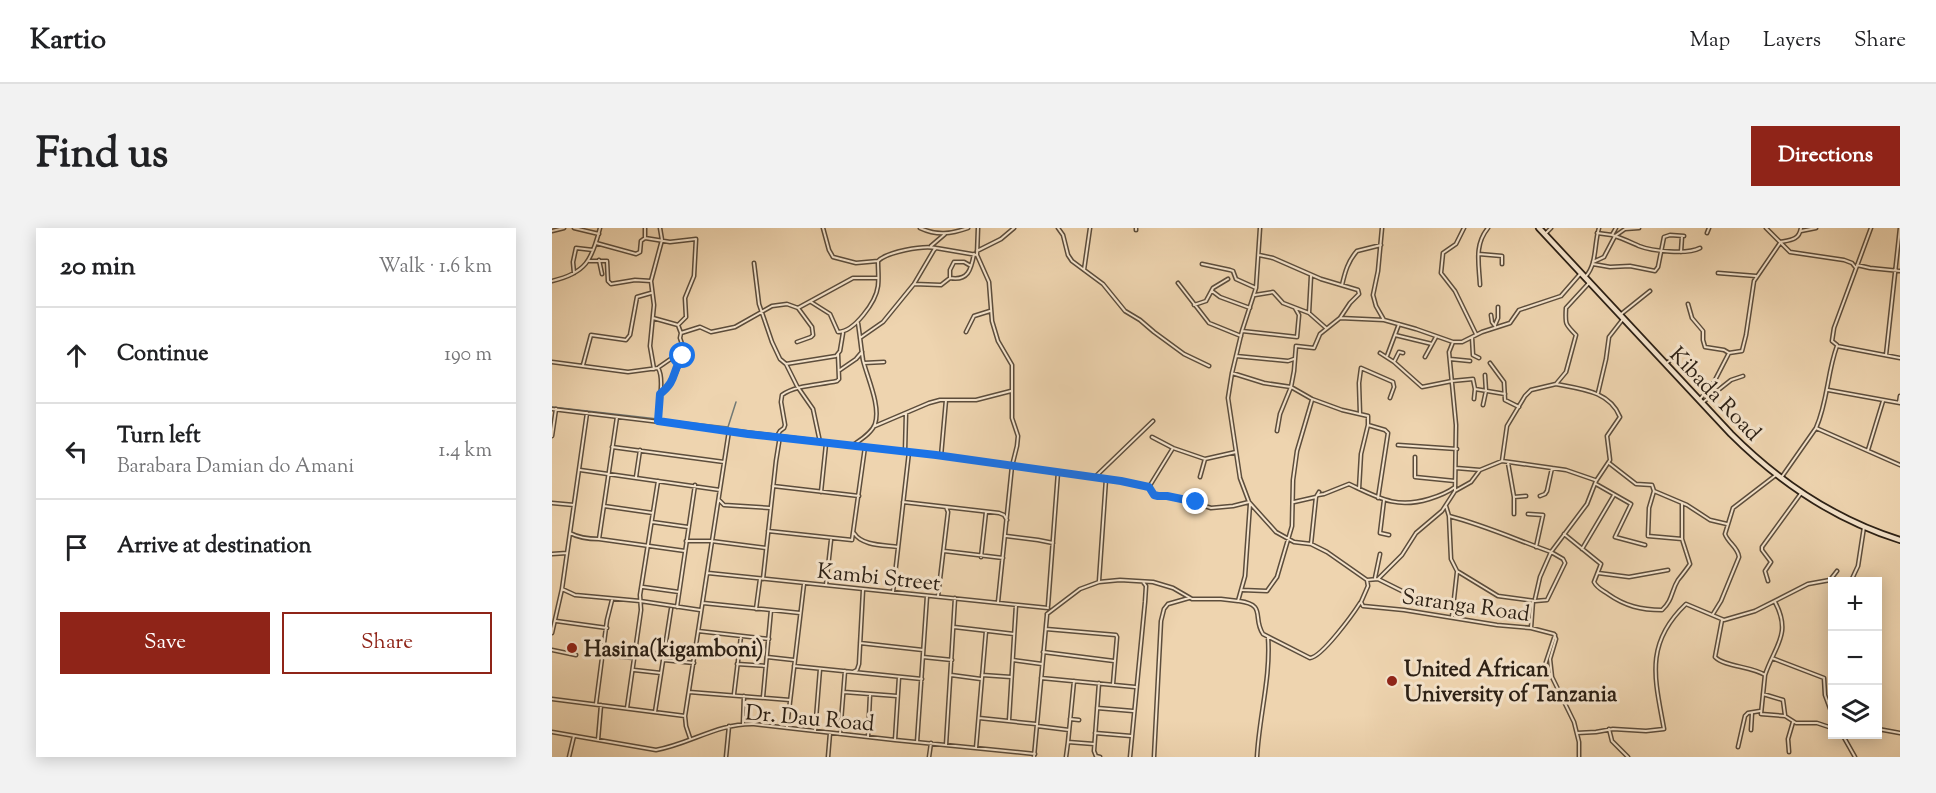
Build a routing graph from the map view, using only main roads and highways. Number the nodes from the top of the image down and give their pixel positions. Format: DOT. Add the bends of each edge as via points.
graph roads {
  1 [pos="1539,228"];
  2 [pos="1900,540"];
  1 -- 2 [label="main road, Kibada Road" via="1748,451 1832,511"];
}
